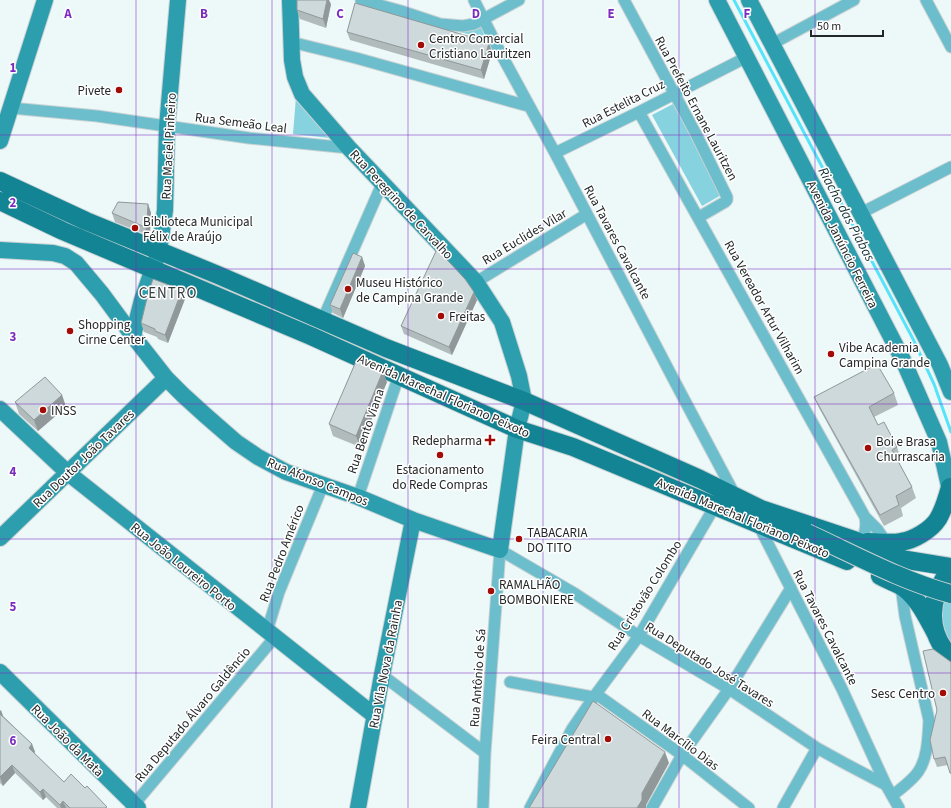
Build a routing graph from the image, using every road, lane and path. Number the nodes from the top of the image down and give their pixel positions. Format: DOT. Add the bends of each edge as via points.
graph roads {
  1 [pos="45,0"];
  2 [pos="178,0"];
  3 [pos="290,0"];
  4 [pos="361,0"];
  5 [pos="474,0"];
  6 [pos="519,0"];
  7 [pos="624,0"];
  8 [pos="718,0"];
  9 [pos="750,0"];
  10 [pos="854,0"];
  11 [pos="926,0"];
  12 [pos="483,19"];
  13 [pos="291,42"];
  14 [pos="772,44"];
  15 [pos="951,48"];
  16 [pos="747,57"];
  17 [pos="673,94"];
  18 [pos="528,106"];
  19 [pos="11,108"];
  20 [pos="640,112"];
  21 [pos="167,127"];
  22 [pos="0,141"];
  23 [pos="349,148"];
  24 [pos="555,153"];
  25 [pos="951,167"];
  26 [pos="0,181"];
  27 [pos="382,184"];
  28 [pos="0,200"];
  29 [pos="861,213"];
  30 [pos="587,214"];
  31 [pos="699,218"];
  32 [pos="0,250"];
  33 [pos="159,251"];
  34 [pos="154,269"];
  35 [pos="476,282"];
  36 [pos="322,321"];
  37 [pos="133,336"];
  38 [pos="399,375"];
  39 [pos="166,378"];
  40 [pos="951,392"];
  41 [pos="524,401"];
  42 [pos="0,408"];
  43 [pos="517,429"];
  44 [pos="68,473"];
  45 [pos="323,486"];
  46 [pos="950,491"];
  47 [pos="358,497"];
  48 [pos="736,497"];
  49 [pos="715,506"];
  50 [pos="760,516"];
  51 [pos="865,517"];
  52 [pos="413,520"];
  53 [pos="0,538"];
  54 [pos="859,542"];
  55 [pos="886,542"];
  56 [pos="500,550"];
  57 [pos="951,568"];
  58 [pos="901,586"];
  59 [pos="791,588"];
  60 [pos="951,594"];
  61 [pos="271,634"];
  62 [pos="936,634"];
  63 [pos="639,636"];
  64 [pos="951,657"];
  65 [pos="0,672"];
  66 [pos="382,675"];
  67 [pos="510,682"];
  68 [pos="0,683"];
  69 [pos="729,689"];
  70 [pos="594,696"];
  71 [pos="375,716"];
  72 [pos="817,748"];
  73 [pos="485,753"];
  74 [pos="682,755"];
  75 [pos="886,784"];
  76 [pos="892,796"];
  77 [pos="132,807"];
  78 [pos="358,808"];
  79 [pos="483,808"];
  80 [pos="530,808"];
  81 [pos="652,808"];
  82 [pos="749,808"];
  83 [pos="782,808"];
  84 [pos="898,808"];
  1 -- 19 [label="main road"];
  2 -- 21 [label="main road, Rua Maciel Pinheiro"];
  3 -- 13 [label="main road, Rua Peregrino de Carvalho"];
  4 -- 12 [label="street" via="449,26 474,24"];
  5 -- 12 [label="street, Rua Tavares Cavalcante"];
  6 -- 12 [label="street"];
  7 -- 17 [label="street, Rua Prefeito Ernane Lauritzen"];
  8 -- 16 [label="main road, Avenida Janúncio Ferreira"];
  9 -- 14 [label="main road"];
  10 -- 14 [label="street"];
  11 -- 15 [label="street"];
  12 -- 18 [label="street, Rua Tavares Cavalcante"];
  13 -- 18 [label="street"];
  13 -- 23 [label="main road, Rua Peregrino de Carvalho" via="295,77 302,94"];
  14 -- 29 [label="main road"];
  16 -- 17 [label="street, Rua Estelita Cruz"];
  16 -- 46 [label="main road, Avenida Janúncio Ferreira" via="903,360 939,442"];
  17 -- 20 [label="street, Rua Estelita Cruz"];
  17 -- 31 [label="street, Rua Prefeito Ernane Lauritzen" via="727,197 725,202"];
  18 -- 24 [label="street, Rua Tavares Cavalcante"];
  19 -- 21 [label="street, Rua Semeão Leal" via="97,116"];
  19 -- 22 [label="main road"];
  20 -- 24 [label="street, Rua Estelita Cruz"];
  20 -- 31 [label="street, Rua Vereador Artur Vilharim"];
  21 -- 23 [label="street, Rua Semeão Leal"];
  21 -- 33 [label="main road, Rua Maciel Pinheiro" via="165,210"];
  23 -- 27 [label="main road, Rua Peregrino de Carvalho"];
  24 -- 30 [label="street, Rua Tavares Cavalcante"];
  25 -- 29 [label="street"];
  26 -- 33 [label="main road, Avenida Marechal Floriano Peixoto"];
  27 -- 35 [label="main road, Rua Peregrino de Carvalho"];
  27 -- 36 [label="street"];
  28 -- 34 [label="main road, Avenida Marechal Floriano Peixoto" via="63,231"];
  29 -- 40 [label="main road" via="940,365"];
  30 -- 35 [label="street, Rua Euclides Vilar"];
  30 -- 48 [label="street, Rua Tavares Cavalcante"];
  31 -- 51 [label="street, Rua Vereador Artur Vilharim"];
  32 -- 37 [label="main road, Rua Afonso Campos" via="33,251 65,256 76,263"];
  33 -- 34 [label="main road, Rua Maciel Pinheiro"];
  33 -- 36 [label="main road, Avenida Marechal Floriano Peixoto"];
  34 -- 37 [label="main road, Rua Maciel Pinheiro" via="142,300"];
  34 -- 38 [label="main road, Avenida Marechal Floriano Peixoto"];
  35 -- 41 [label="main road, Rua Peregrino de Carvalho" via="502,322"];
  36 -- 41 [label="main road, Avenida Marechal Floriano Peixoto"];
  37 -- 39 [label="main road, Rua Afonso Campos"];
  38 -- 43 [label="main road, Avenida Marechal Floriano Peixoto"];
  38 -- 47 [label="street, Rua Bento Viana"];
  39 -- 44 [label="main road, Rua Doutor João Tavares"];
  39 -- 45 [label="main road, Rua Afonso Campos" via="236,442 286,472"];
  41 -- 43 [label="main road, Rua Peregrino de Carvalho"];
  41 -- 48 [label="main road, Avenida Marechal Floriano Peixoto"];
  42 -- 44 [label="main road, Rua João Loureiro Porto"];
  43 -- 49 [label="main road, Avenida Marechal Floriano Peixoto" via="573,447"];
  43 -- 56 [label="main road, Rua Peregrino de Carvalho"];
  44 -- 53 [label="main road, Rua Doutor João Tavares"];
  44 -- 61 [label="main road, Rua João Loureiro Porto"];
  45 -- 47 [label="main road, Rua Afonso Campos"];
  45 -- 61 [label="street, Rua Pedro Américo" via="279,592"];
  46 -- 55 [label="main road" via="937,520 926,530 901,542"];
  47 -- 52 [label="main road, Rua Afonso Campos"];
  48 -- 50 [label="main road, Avenida Marechal Floriano Peixoto"];
  49 -- 50 [label="main road, Avenida Marechal Floriano Peixoto"];
  49 -- 63 [label="street, Rua Cristovão Colombo"];
  50 -- 54 [label="main road, Avenida Marechal Floriano Peixoto"];
  50 -- 58 [label="main road, Avenida Marechal Floriano Peixoto"];
  50 -- 59 [label="street, Rua Tavares Cavalcante"];
  50 -- 60 [label="main road, bridge" via="807,533 925,586"];
  51 -- 54 [label="street" via="865,529"];
  51 -- 55 [label="street, Rua Vereador Artur Vilharim"];
  52 -- 56 [label="main road, Rua Afonso Campos"];
  52 -- 66 [label="main road, Rua Vila Nova da Rainha"];
  54 -- 55 [label="main road"];
  54 -- 57 [label="main road, Avenida Marechal Floriano Peixoto" via="901,559"];
  56 -- 63 [label="street, Rua Deputado José Tavares" via="574,593"];
  56 -- 73 [label="street, Rua Antônio de Sá"];
  57 -- 62 [label="main road" via="937,590 933,605"];
  58 -- 62 [label="main road, Avenida Marechal Floriano Peixoto" via="922,608"];
  58 -- 76 [label="street" via="905,616 929,720 924,758 918,772"];
  59 -- 69 [label="street"];
  59 -- 75 [label="street, Rua Tavares Cavalcante"];
  61 -- 71 [label="main road, Rua João Loureiro Porto"];
  61 -- 77 [label="street, Rua Deputado Álvaro Galdêncio"];
  62 -- 64 [label="main road, Avenida Marechal Floriano Peixoto"];
  63 -- 69 [label="street, Rua Deputado José Tavares"];
  63 -- 70 [label="street, Rua Cristovão Colombo"];
  65 -- 77 [label="main road, Rua João da Mata"];
  66 -- 71 [label="main road, Rua Vila Nova da Rainha"];
  66 -- 73 [label="street"];
  67 -- 70 [label="street"];
  68 -- 77 [label="main road, Rua João da Mata"];
  69 -- 72 [label="street, Rua Deputado José Tavares"];
  69 -- 74 [label="street"];
  70 -- 74 [label="street, Rua Marcílio Dias"];
  70 -- 80 [label="street, Rua Cristovão Colombo" via="572,730"];
  71 -- 78 [label="main road, Rua Vila Nova da Rainha"];
  72 -- 75 [label="street, Rua Deputado José Tavares"];
  72 -- 83 [label="street"];
  73 -- 79 [label="street, Rua Antônio de Sá"];
  74 -- 81 [label="street"];
  74 -- 82 [label="street, Rua Marcílio Dias"];
  75 -- 76 [label="street, Rua Tavares Cavalcante"];
  76 -- 84 [label="street, Rua Tavares Cavalcante"];
}
